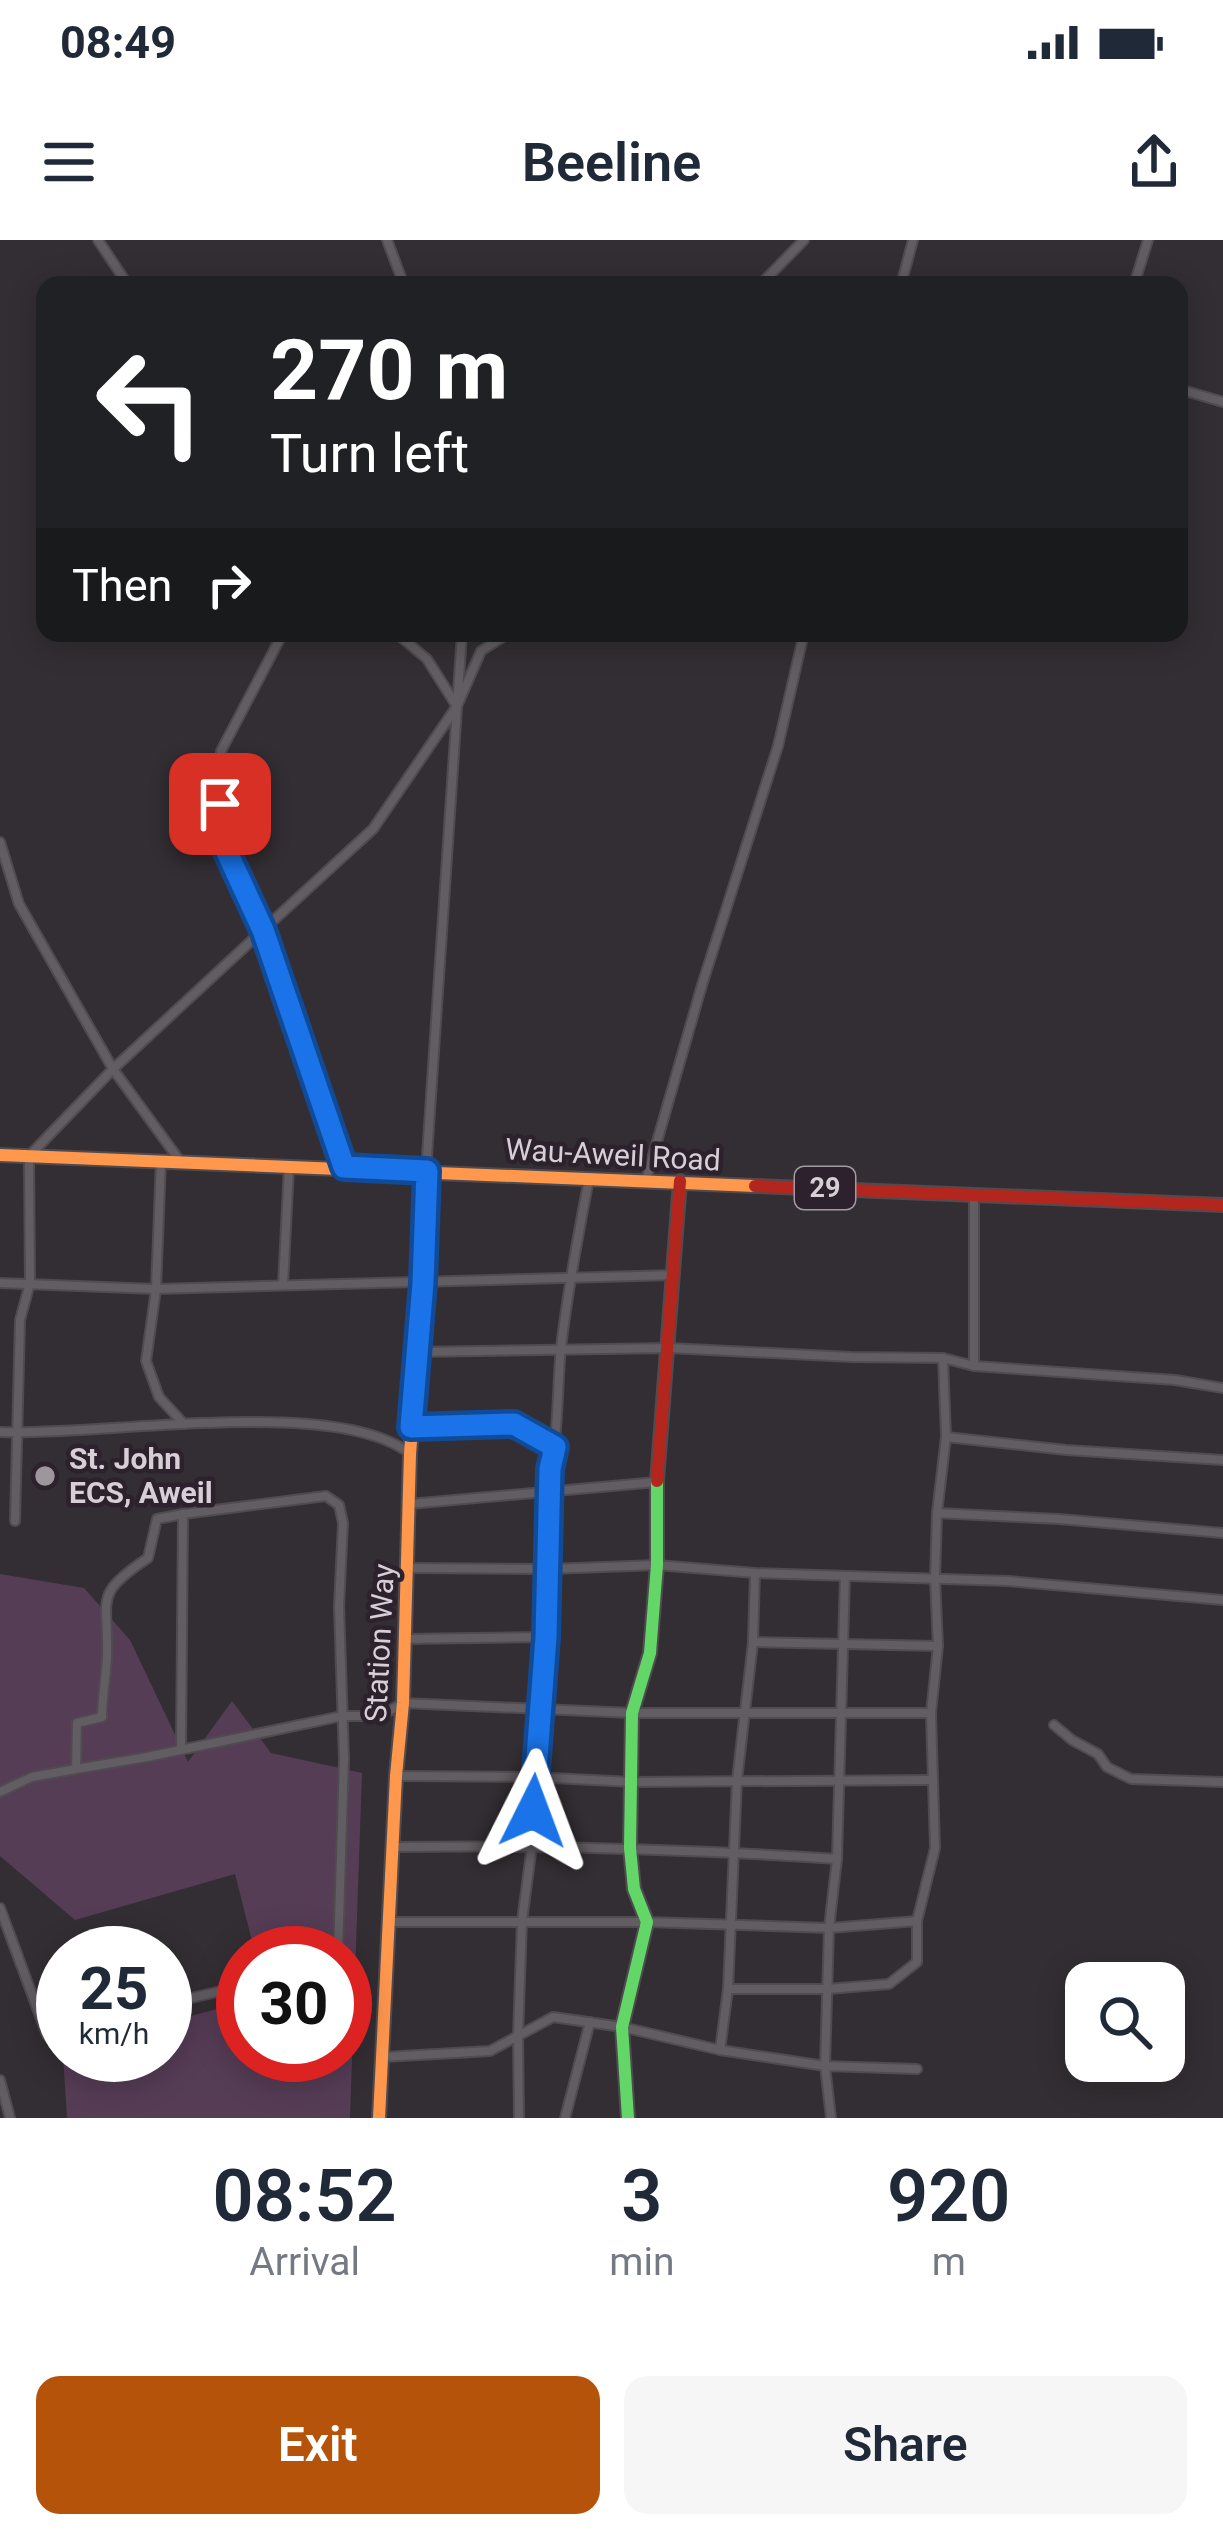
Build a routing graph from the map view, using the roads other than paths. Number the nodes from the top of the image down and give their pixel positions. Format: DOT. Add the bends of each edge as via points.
graph roads {
  1 [pos="98,240"];
  2 [pos="387,240"];
  3 [pos="804,240"];
  4 [pos="913,240"];
  5 [pos="1148,240"];
  6 [pos="122,276"];
  7 [pos="401,276"];
  8 [pos="769,276"];
  9 [pos="903,276"];
  10 [pos="1137,276"];
  11 [pos="1188,392"];
  12 [pos="1223,402"];
  13 [pos="279,642"];
  14 [pos="407,642"];
  15 [pos="461,642"];
  16 [pos="495,642"];
  17 [pos="802,642"];
  18 [pos="457,706"];
  19 [pos="0,842"];
  20 [pos="263,930"];
  21 [pos="113,1069"];
  22 [pos="0,1155"];
  23 [pos="29,1156"];
  24 [pos="161,1160"];
  25 [pos="180,1161"];
  26 [pos="290,1165"];
  27 [pos="344,1167"];
  28 [pos="427,1171"];
  29 [pos="589,1177"];
  30 [pos="646,1180"];
  31 [pos="680,1181"];
  32 [pos="974,1195"];
  33 [pos="1223,1205"];
  34 [pos="674,1275"];
  35 [pos="570,1279"];
  36 [pos="0,1283"];
  37 [pos="30,1283"];
  38 [pos="423,1283"];
  39 [pos="283,1286"];
  40 [pos="156,1289"];
  41 [pos="669,1348"];
  42 [pos="561,1351"];
  43 [pos="417,1352"];
  44 [pos="943,1358"];
  45 [pos="974,1366"];
  46 [pos="1223,1388"];
  47 [pos="185,1425"];
  48 [pos="411,1427"];
  49 [pos="0,1432"];
  50 [pos="19,1433"];
  51 [pos="946,1437"];
  52 [pos="555,1447"];
  53 [pos="410,1454"];
  54 [pos="1223,1460"];
  55 [pos="657,1482"];
  56 [pos="549,1492"];
  57 [pos="409,1504"];
  58 [pos="937,1513"];
  59 [pos="183,1514"];
  60 [pos="15,1521"];
  61 [pos="1223,1533"];
  62 [pos="657,1565"];
  63 [pos="409,1568"];
  64 [pos="549,1569"];
  65 [pos="754,1573"];
  66 [pos="845,1576"];
  67 [pos="935,1579"];
  68 [pos="1223,1600"];
  69 [pos="546,1637"];
  70 [pos="404,1639"];
  71 [pos="753,1642"];
  72 [pos="843,1645"];
  73 [pos="938,1646"];
  74 [pos="403,1703"];
  75 [pos="539,1708"];
  76 [pos="632,1713"];
  77 [pos="931,1713"];
  78 [pos="744,1714"];
  79 [pos="841,1715"];
  80 [pos="342,1716"];
  81 [pos="1054,1725"];
  82 [pos="182,1750"];
  83 [pos="76,1768"];
  84 [pos="395,1776"];
  85 [pos="533,1777"];
  86 [pos="737,1780"];
  87 [pos="931,1780"];
  88 [pos="632,1782"];
  89 [pos="839,1782"];
  90 [pos="1223,1782"];
  91 [pos="0,1792"];
  92 [pos="532,1845"];
  93 [pos="393,1846"];
  94 [pos="630,1848"];
  95 [pos="734,1852"];
  96 [pos="837,1859"];
  97 [pos="0,1908"];
  98 [pos="522,1921"];
  99 [pos="917,1921"];
  100 [pos="388,1922"];
  101 [pos="647,1922"];
  102 [pos="730,1924"];
  103 [pos="338,1926"];
  104 [pos="829,1928"];
  105 [pos="728,1989"];
  106 [pos="829,1989"];
  107 [pos="36,2007"];
  108 [pos="590,2022"];
  109 [pos="622,2027"];
  110 [pos="518,2036"];
  111 [pos="720,2050"];
  112 [pos="383,2057"];
  113 [pos="825,2066"];
  114 [pos="917,2069"];
  115 [pos="0,2080"];
  116 [pos="10,2118"];
  117 [pos="379,2118"];
  118 [pos="519,2118"];
  119 [pos="565,2118"];
  120 [pos="628,2118"];
  121 [pos="831,2118"];
  1 -- 6 [label="street"];
  2 -- 7 [label="street"];
  3 -- 8 [label="street"];
  4 -- 9 [label="street"];
  5 -- 10 [label="street"];
  11 -- 12 [label="street"];
  13 -- 20 [label="street" via="221,751 226,850"];
  14 -- 18 [label="street"];
  15 -- 18 [label="street"];
  16 -- 18 [label="street" via="481,651"];
  17 -- 30 [label="street"];
  18 -- 20 [label="street" via="373,829"];
  18 -- 28 [label="street"];
  19 -- 21 [label="street" via="20,904"];
  20 -- 21 [label="street"];
  20 -- 27 [label="street"];
  21 -- 23 [label="street"];
  21 -- 25 [label="street"];
  22 -- 23 [label="main road, Wau-Aweil Road / 29"];
  23 -- 24 [label="main road, Wau-Aweil Road / 29"];
  23 -- 37 [label="street"];
  24 -- 25 [label="main road, Wau-Aweil Road / 29"];
  24 -- 40 [label="street"];
  25 -- 26 [label="main road, Wau-Aweil Road / 29"];
  26 -- 27 [label="main road, Wau-Aweil Road / 29"];
  26 -- 39 [label="street"];
  27 -- 28 [label="main road, Wau-Aweil Road / 29"];
  28 -- 29 [label="main road, Wau-Aweil Road / 29"];
  28 -- 38 [label="main road, Station Way"];
  29 -- 30 [label="main road, Wau-Aweil Road / 29"];
  29 -- 35 [label="street"];
  30 -- 31 [label="main road, Wau-Aweil Road / 29"];
  31 -- 32 [label="main road, Wau-Aweil Road / 29"];
  31 -- 34 [label="main road"];
  32 -- 33 [label="main road, Wau-Aweil Road / 29"];
  32 -- 45 [label="street"];
  34 -- 35 [label="street"];
  34 -- 41 [label="main road"];
  35 -- 38 [label="street"];
  35 -- 42 [label="street"];
  36 -- 37 [label="street"];
  37 -- 40 [label="street"];
  37 -- 50 [label="street" via="20,1320"];
  38 -- 39 [label="street"];
  38 -- 43 [label="main road, Station Way"];
  39 -- 40 [label="street"];
  40 -- 47 [label="street" via="146,1361 159,1397"];
  41 -- 42 [label="street"];
  41 -- 44 [label="street"];
  41 -- 55 [label="main road"];
  42 -- 43 [label="street"];
  42 -- 52 [label="street"];
  43 -- 48 [label="main road, Station Way"];
  44 -- 45 [label="street"];
  44 -- 51 [label="street"];
  45 -- 46 [label="street"];
  47 -- 50 [label="street"];
  47 -- 53 [label="street" via="347,1428"];
  48 -- 52 [label="street" via="514,1424"];
  48 -- 53 [label="main road, Station Way"];
  49 -- 50 [label="street"];
  50 -- 60 [label="street"];
  51 -- 54 [label="street"];
  51 -- 58 [label="street"];
  52 -- 56 [label="street"];
  53 -- 57 [label="main road, Station Way"];
  55 -- 56 [label="street"];
  55 -- 62 [label="main road"];
  56 -- 57 [label="street"];
  56 -- 64 [label="street"];
  57 -- 63 [label="main road, Station Way"];
  58 -- 61 [label="street"];
  58 -- 67 [label="street"];
  59 -- 80 [label="street" via="326,1496 339,1505"];
  59 -- 82 [label="street"];
  59 -- 83 [label="street" via="158,1519 148,1558 117,1578 104,1604 102,1717 77,1723"];
  62 -- 64 [label="street"];
  62 -- 65 [label="street"];
  62 -- 76 [label="main road" via="650,1653"];
  63 -- 64 [label="street"];
  63 -- 70 [label="main road, Station Way"];
  64 -- 69 [label="street"];
  65 -- 66 [label="street"];
  65 -- 71 [label="street"];
  66 -- 67 [label="street"];
  66 -- 72 [label="street"];
  67 -- 68 [label="street"];
  67 -- 73 [label="street"];
  69 -- 70 [label="street"];
  69 -- 75 [label="street"];
  70 -- 74 [label="main road, Station Way"];
  71 -- 72 [label="street"];
  71 -- 78 [label="street"];
  72 -- 73 [label="street"];
  72 -- 79 [label="street"];
  73 -- 77 [label="street"];
  74 -- 75 [label="street"];
  74 -- 80 [label="street" via="381,1717"];
  74 -- 84 [label="main road, Station Way"];
  75 -- 76 [label="street"];
  75 -- 85 [label="street"];
  76 -- 78 [label="street"];
  76 -- 88 [label="main road"];
  77 -- 79 [label="street"];
  77 -- 87 [label="street"];
  78 -- 79 [label="street"];
  78 -- 86 [label="street"];
  79 -- 89 [label="street"];
  80 -- 82 [label="street"];
  80 -- 103 [label="street"];
  81 -- 90 [label="street" via="1131,1779"];
  82 -- 83 [label="street"];
  83 -- 91 [label="street"];
  84 -- 85 [label="street"];
  84 -- 93 [label="main road, Station Way"];
  85 -- 88 [label="street"];
  85 -- 92 [label="street"];
  86 -- 88 [label="street"];
  86 -- 89 [label="street"];
  86 -- 95 [label="street"];
  87 -- 89 [label="street"];
  87 -- 99 [label="street" via="935,1848"];
  88 -- 94 [label="main road"];
  89 -- 96 [label="street"];
  92 -- 93 [label="street"];
  92 -- 94 [label="street"];
  92 -- 98 [label="street"];
  93 -- 100 [label="main road, Station Way"];
  94 -- 95 [label="street"];
  94 -- 101 [label="main road"];
  95 -- 96 [label="street"];
  95 -- 102 [label="street"];
  96 -- 104 [label="street"];
  97 -- 107 [label="street"];
  98 -- 100 [label="street"];
  98 -- 101 [label="street"];
  98 -- 110 [label="street"];
  99 -- 104 [label="street"];
  99 -- 106 [label="street" via="916,1961 889,1984"];
  100 -- 112 [label="main road, Station Way"];
  101 -- 102 [label="street"];
  101 -- 109 [label="main road"];
  102 -- 104 [label="street"];
  102 -- 105 [label="street"];
  104 -- 106 [label="street"];
  105 -- 106 [label="street"];
  105 -- 111 [label="street"];
  106 -- 113 [label="street"];
  108 -- 109 [label="street"];
  108 -- 110 [label="street" via="553,2017"];
  108 -- 119 [label="street"];
  109 -- 111 [label="street"];
  109 -- 120 [label="main road"];
  110 -- 112 [label="street" via="490,2051"];
  110 -- 118 [label="street"];
  111 -- 113 [label="street"];
  112 -- 117 [label="main road, Station Way"];
  113 -- 114 [label="street"];
  113 -- 121 [label="street"];
  115 -- 116 [label="street"];
}
